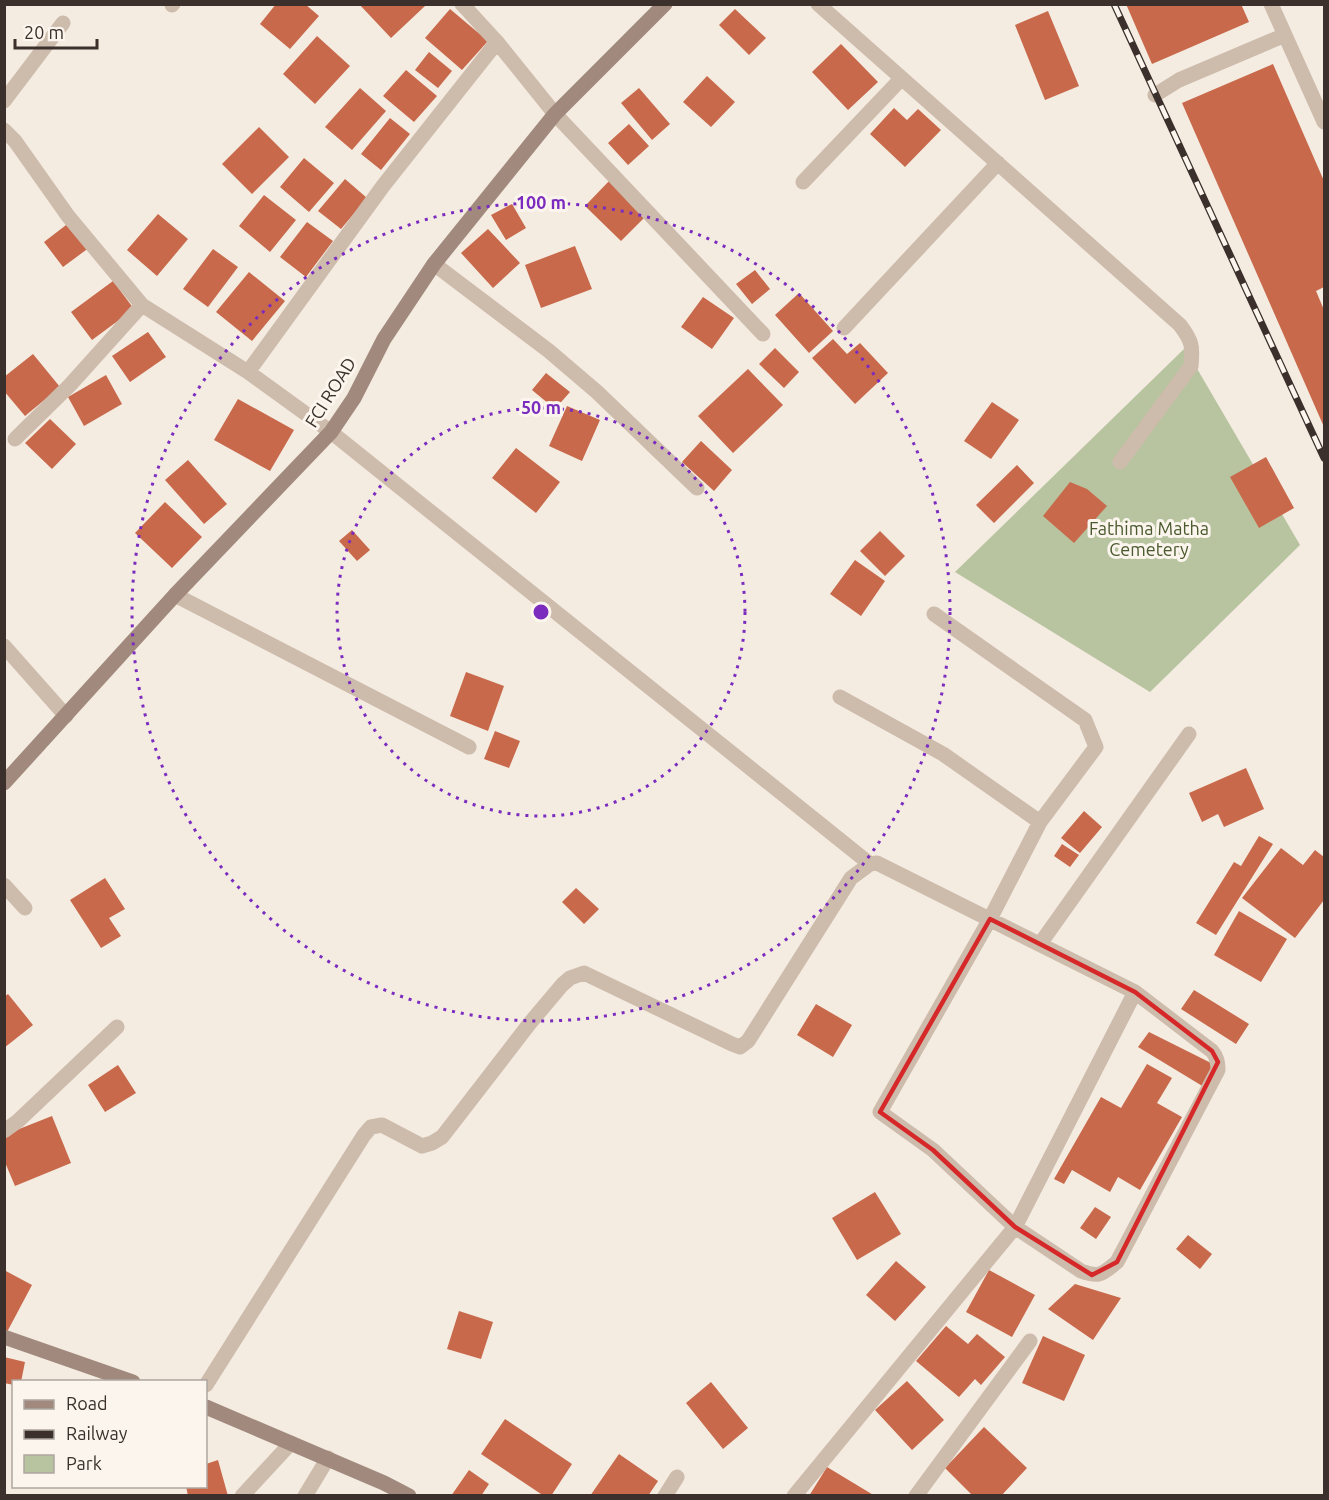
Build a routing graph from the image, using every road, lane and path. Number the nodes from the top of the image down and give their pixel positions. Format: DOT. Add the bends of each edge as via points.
graph roads {
  1 [pos="462,4"];
  2 [pos="665,4"];
  3 [pos="818,4"];
  4 [pos="1271,4"];
  5 [pos="63,23"];
  6 [pos="1285,35"];
  7 [pos="498,42"];
  8 [pos="901,79"];
  9 [pos="1155,95"];
  10 [pos="4,101"];
  11 [pos="555,114"];
  12 [pos="1324,122"];
  13 [pos="4,130"];
  14 [pos="998,163"];
  15 [pos="803,182"];
  16 [pos="434,264"];
  17 [pos="142,305"];
  18 [pos="844,328"];
  19 [pos="763,334"];
  20 [pos="248,372"];
  21 [pos="331,432"];
  22 [pos="15,439"];
  23 [pos="1120,462"];
  24 [pos="697,488"];
  25 [pos="175,595"];
  26 [pos="934,614"];
  27 [pos="4,646"];
  28 [pos="840,697"];
  29 [pos="66,716"];
  30 [pos="1189,734"];
  31 [pos="469,747"];
  32 [pos="4,783"];
  33 [pos="1040,822"];
  34 [pos="870,864"];
  35 [pos="4,885"];
  36 [pos="25,908"];
  37 [pos="990,919"];
  38 [pos="1040,944"];
  39 [pos="1135,992"];
  40 [pos="117,1028"];
  41 [pos="4,1131"];
  42 [pos="1015,1227"];
  43 [pos="4,1337"];
  44 [pos="1029,1341"];
  45 [pos="127,1380"];
  46 [pos="207,1383"];
  47 [pos="207,1407"];
  48 [pos="291,1443"];
  49 [pos="327,1458"];
  50 [pos="677,1477"];
  51 [pos="242,1496"];
  52 [pos="304,1496"];
  53 [pos="409,1496"];
  54 [pos="665,1496"];
  55 [pos="794,1496"];
  56 [pos="916,1496"];
  1 -- 7 [label="street"];
  2 -- 11 [label="street, FCI ROAD"];
  3 -- 8 [label="street"];
  4 -- 6 [label="street"];
  5 -- 10 [label="street"];
  6 -- 9 [label="street" via="1179,80"];
  6 -- 12 [label="street"];
  7 -- 11 [label="street"];
  7 -- 20 [label="street" via="383,186"];
  8 -- 14 [label="street"];
  8 -- 15 [label="street"];
  11 -- 16 [label="street, FCI ROAD"];
  11 -- 19 [label="street"];
  13 -- 17 [label="street"];
  14 -- 18 [label="street"];
  14 -- 23 [label="street" via="1189,337 1193,350 1191,366"];
  16 -- 21 [label="street, FCI ROAD" via="384,339 354,398"];
  16 -- 24 [label="street" via="589,385"];
  17 -- 20 [label="street"];
  17 -- 22 [label="street"];
  20 -- 21 [label="street"];
  21 -- 25 [label="street, FCI ROAD"];
  21 -- 34 [label="street"];
  25 -- 29 [label="street, FCI ROAD"];
  25 -- 31 [label="street"];
  26 -- 33 [label="street" via="1085,720 1096,747"];
  27 -- 29 [label="street"];
  28 -- 33 [label="street" via="943,754"];
  29 -- 32 [label="street, FCI ROAD"];
  30 -- 38 [label="street"];
  33 -- 37 [label="street"];
  34 -- 37 [label="street"];
  34 -- 46 [label="street" via="851,878 748,1041 740,1047 584,973 562,985 442,1137 422,1146 382,1125 371,1127"];
  35 -- 36 [label="street"];
  37 -- 38 [label="street"];
  37 -- 42 [label="street" via="880,1112 933,1150"];
  38 -- 39 [label="street"];
  39 -- 42 [label="street"];
  39 -- 42 [label="street" via="1212,1051 1218,1070 1117,1262 1103,1273 1081,1271"];
  40 -- 41 [label="street"];
  42 -- 55 [label="street"];
  43 -- 45 [label="street"];
  44 -- 56 [label="street"];
  47 -- 48 [label="street"];
  48 -- 49 [label="street"];
  48 -- 51 [label="street"];
  49 -- 52 [label="street"];
  49 -- 53 [label="street"];
  50 -- 54 [label="street"];
}
